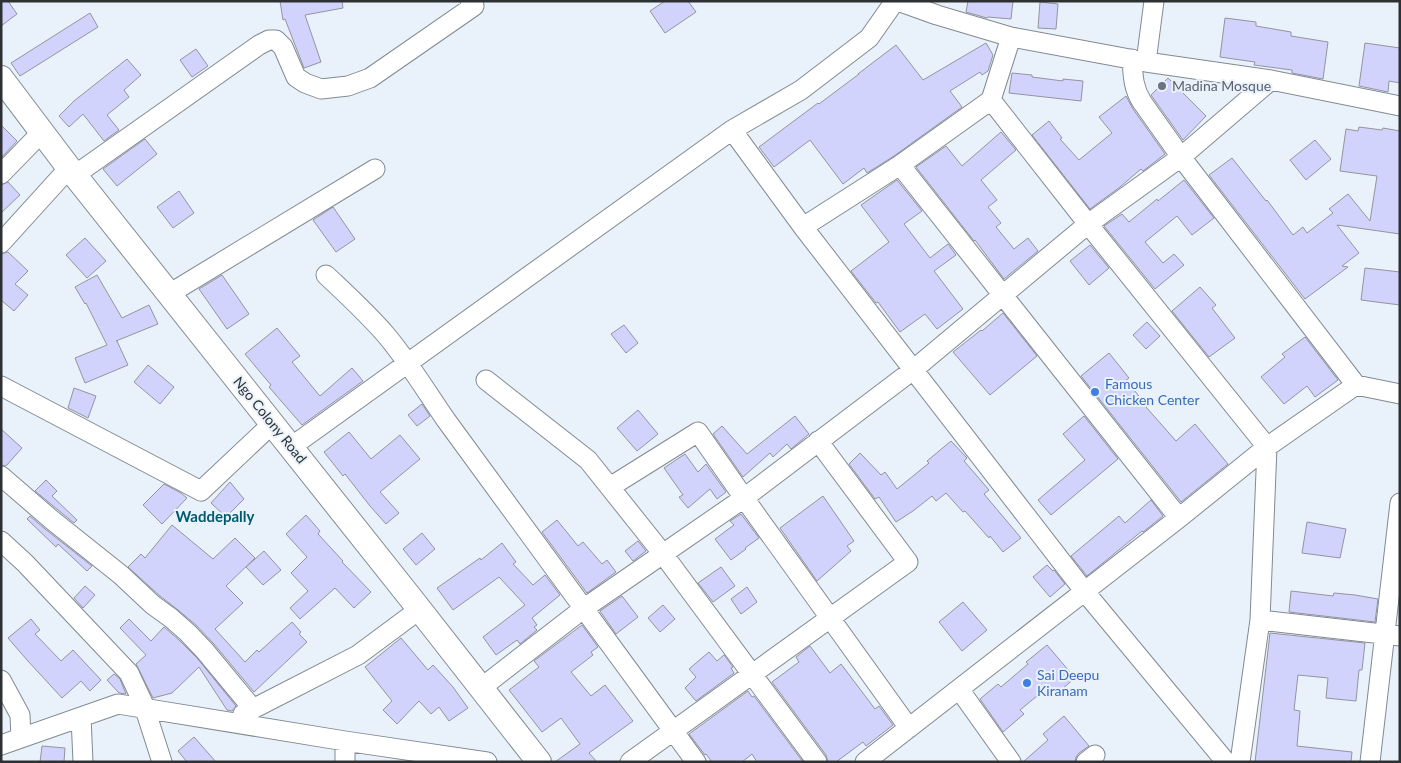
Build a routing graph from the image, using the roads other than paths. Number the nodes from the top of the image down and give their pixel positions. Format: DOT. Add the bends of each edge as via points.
graph roads {
  1 [pos="470,1"];
  2 [pos="896,1"];
  3 [pos="1154,1"];
  4 [pos="1011,36"];
  5 [pos="1139,60"];
  6 [pos="1272,80"];
  7 [pos="5,91"];
  8 [pos="991,100"];
  9 [pos="1400,106"];
  10 [pos="732,130"];
  11 [pos="42,132"];
  12 [pos="1182,157"];
  13 [pos="900,165"];
  14 [pos="375,169"];
  15 [pos="72,172"];
  16 [pos="1,174"];
  17 [pos="1088,224"];
  18 [pos="803,227"];
  19 [pos="1,242"];
  20 [pos="326,274"];
  21 [pos="169,294"];
  22 [pos="1004,295"];
  23 [pos="408,364"];
  24 [pos="913,370"];
  25 [pos="486,380"];
  26 [pos="1356,385"];
  27 [pos="1,386"];
  28 [pos="1400,394"];
  29 [pos="272,424"];
  30 [pos="818,442"];
  31 [pos="292,447"];
  32 [pos="1267,447"];
  33 [pos="1,476"];
  34 [pos="610,487"];
  35 [pos="744,498"];
  36 [pos="1400,503"];
  37 [pos="1179,518"];
  38 [pos="1,542"];
  39 [pos="663,554"];
  40 [pos="1085,592"];
  41 [pos="420,609"];
  42 [pos="583,609"];
  43 [pos="830,618"];
  44 [pos="1260,620"];
  45 [pos="1393,635"];
  46 [pos="752,674"];
  47 [pos="1,680"];
  48 [pos="482,688"];
  49 [pos="959,689"];
  50 [pos="144,708"];
  51 [pos="253,709"];
  52 [pos="81,717"];
  53 [pos="228,722"];
  54 [pos="909,728"];
  55 [pos="673,730"];
  56 [pos="21,738"];
  57 [pos="353,742"];
  58 [pos="1,745"];
  59 [pos="83,762"];
  60 [pos="162,762"];
  61 [pos="345,762"];
  62 [pos="374,762"];
  63 [pos="487,762"];
  64 [pos="539,762"];
  65 [pos="630,762"];
  66 [pos="696,762"];
  67 [pos="817,762"];
  68 [pos="865,762"];
  69 [pos="1011,762"];
  70 [pos="1226,762"];
  71 [pos="1240,762"];
  72 [pos="1370,762"];
  1 -- 15 [label="street" via="474,6 370,78 348,86 321,89 305,83 296,77 283,47 276,40 269,40"];
  2 -- 4 [label="street" via="936,16"];
  2 -- 10 [label="street" via="869,38 801,90"];
  3 -- 5 [label="street"];
  4 -- 5 [label="street"];
  4 -- 8 [label="street"];
  5 -- 6 [label="street"];
  5 -- 12 [label="street" via="1134,83 1137,94"];
  6 -- 9 [label="street"];
  6 -- 12 [label="street"];
  7 -- 11 [label="street, Ngo Colony Road"];
  8 -- 13 [label="street"];
  8 -- 17 [label="street"];
  10 -- 18 [label="street"];
  10 -- 23 [label="street"];
  11 -- 15 [label="street, Ngo Colony Road"];
  11 -- 16 [label="street"];
  12 -- 17 [label="street"];
  12 -- 26 [label="street"];
  13 -- 18 [label="street"];
  13 -- 22 [label="street"];
  14 -- 21 [label="street"];
  15 -- 19 [label="street"];
  15 -- 21 [label="street, Ngo Colony Road"];
  17 -- 22 [label="street"];
  17 -- 32 [label="street"];
  18 -- 24 [label="street"];
  20 -- 23 [label="street" via="371,318"];
  21 -- 29 [label="street, Ngo Colony Road"];
  22 -- 24 [label="street"];
  22 -- 37 [label="street"];
  23 -- 31 [label="street"];
  23 -- 42 [label="street"];
  24 -- 30 [label="street"];
  24 -- 40 [label="street"];
  25 -- 34 [label="street" via="588,460"];
  26 -- 28 [label="street"];
  26 -- 32 [label="street"];
  27 -- 29 [label="street" via="201,491"];
  29 -- 31 [label="street, Ngo Colony Road"];
  30 -- 35 [label="street"];
  30 -- 43 [label="street" via="908,562"];
  31 -- 41 [label="street, Ngo Colony Road"];
  32 -- 37 [label="street"];
  32 -- 44 [label="street"];
  33 -- 51 [label="street" via="188,633"];
  34 -- 35 [label="street" via="698,432"];
  34 -- 39 [label="street"];
  35 -- 39 [label="street"];
  35 -- 43 [label="street"];
  36 -- 45 [label="street"];
  37 -- 40 [label="street"];
  38 -- 50 [label="street" via="129,673"];
  39 -- 42 [label="street"];
  39 -- 46 [label="street"];
  40 -- 49 [label="street"];
  40 -- 70 [label="street"];
  41 -- 48 [label="street, Ngo Colony Road"];
  41 -- 51 [label="street" via="358,655"];
  42 -- 48 [label="street"];
  42 -- 55 [label="street"];
  43 -- 46 [label="street"];
  43 -- 54 [label="street"];
  44 -- 45 [label="street"];
  44 -- 71 [label="street"];
  45 -- 72 [label="street"];
  46 -- 55 [label="street"];
  46 -- 67 [label="street"];
  47 -- 56 [label="street" via="20,715"];
  48 -- 64 [label="street, Ngo Colony Road"];
  49 -- 54 [label="street"];
  49 -- 69 [label="street"];
  50 -- 52 [label="street" via="118,704"];
  50 -- 53 [label="street"];
  50 -- 60 [label="street"];
  51 -- 53 [label="street"];
  52 -- 56 [label="street"];
  52 -- 59 [label="street"];
  53 -- 57 [label="street"];
  54 -- 68 [label="street"];
  55 -- 65 [label="street"];
  55 -- 66 [label="street"];
  56 -- 58 [label="street"];
  57 -- 61 [label="street"];
  57 -- 62 [label="street"];
  57 -- 63 [label="street"];
}
